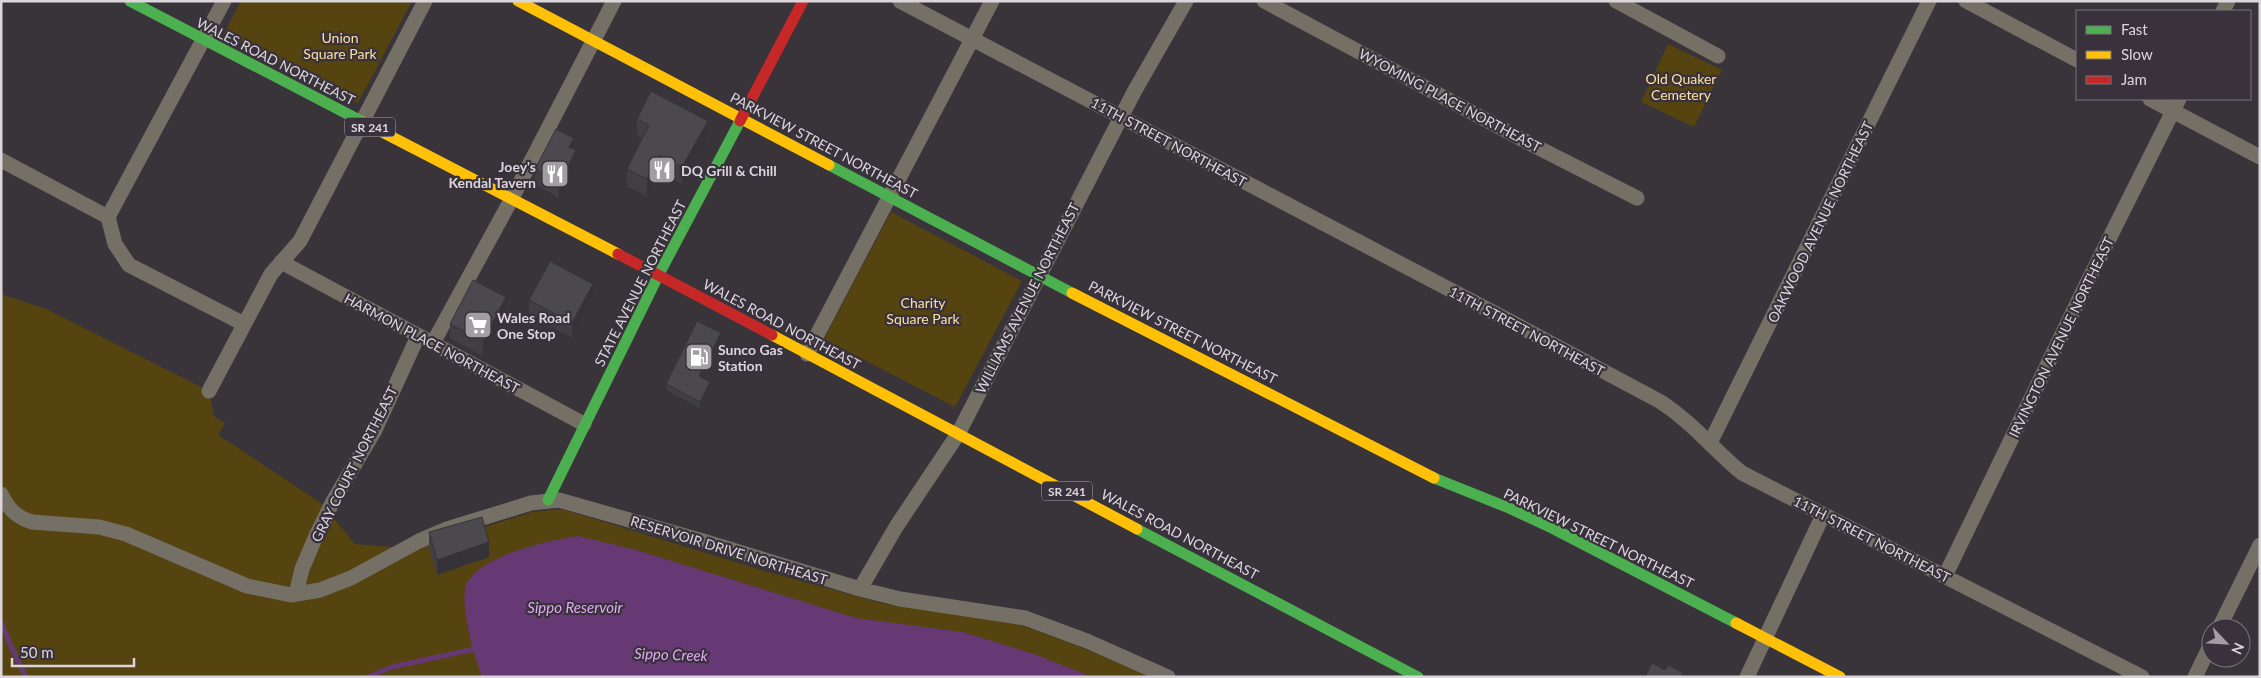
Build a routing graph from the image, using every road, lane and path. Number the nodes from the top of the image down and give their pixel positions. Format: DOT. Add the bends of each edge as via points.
graph roads {
  1 [pos="130,1"];
  2 [pos="224,1"];
  3 [pos="425,1"];
  4 [pos="518,1"];
  5 [pos="614,1"];
  6 [pos="803,1"];
  7 [pos="900,1"];
  8 [pos="992,1"];
  9 [pos="1186,1"];
  10 [pos="1264,1"];
  11 [pos="1616,1"];
  12 [pos="1929,1"];
  13 [pos="1966,1"];
  14 [pos="972,38"];
  15 [pos="203,40"];
  16 [pos="593,41"];
  17 [pos="1718,56"];
  18 [pos="2076,59"];
  19 [pos="2154,100"];
  20 [pos="2176,105"];
  21 [pos="1121,117"];
  22 [pos="742,120"];
  23 [pos="362,122"];
  24 [pos="2260,157"];
  25 [pos="1,160"];
  26 [pos="889,196"];
  27 [pos="1637,198"];
  28 [pos="511,200"];
  29 [pos="108,217"];
  30 [pos="281,262"];
  31 [pos="658,276"];
  32 [pos="1038,276"];
  33 [pos="244,324"];
  34 [pos="418,336"];
  35 [pos="433,344"];
  36 [pos="807,354"];
  37 [pos="209,391"];
  38 [pos="584,424"];
  39 [pos="958,434"];
  40 [pos="1710,443"];
  41 [pos="1,494"];
  42 [pos="548,500"];
  43 [pos="1823,515"];
  44 [pos="2260,545"];
  45 [pos="1945,576"];
  46 [pos="860,589"];
  47 [pos="296,594"];
  48 [pos="2224,618"];
  49 [pos="1765,638"];
  50 [pos="2201,665"];
  51 [pos="1168,677"];
  52 [pos="1418,677"];
  53 [pos="1747,677"];
  54 [pos="1840,677"];
  55 [pos="2142,677"];
  56 [pos="2195,677"];
  1 -- 15 [label="street, WALES ROAD NORTHEAST / SR 241"];
  2 -- 15 [label="street"];
  3 -- 23 [label="street"];
  4 -- 16 [label="street, PARKVIEW STREET NORTHEAST"];
  5 -- 16 [label="street"];
  6 -- 22 [label="street, STATE AVENUE NORTHEAST"];
  7 -- 14 [label="street, 11TH STREET NORTHEAST"];
  8 -- 14 [label="street"];
  9 -- 21 [label="street, WILLIAMS AVENUE NORTHEAST"];
  10 -- 27 [label="street, WYOMING PLACE NORTHEAST"];
  11 -- 17 [label="street"];
  12 -- 40 [label="street, OAKWOOD AVENUE NORTHEAST"];
  13 -- 18 [label="street"];
  14 -- 21 [label="street, 11TH STREET NORTHEAST"];
  14 -- 26 [label="street"];
  15 -- 23 [label="street, WALES ROAD NORTHEAST / SR 241"];
  15 -- 29 [label="street"];
  16 -- 22 [label="street, PARKVIEW STREET NORTHEAST"];
  16 -- 28 [label="street"];
  19 -- 20 [label="street"];
  20 -- 24 [label="street"];
  20 -- 45 [label="street, IRVINGTON AVENUE NORTHEAST"];
  21 -- 32 [label="street, WILLIAMS AVENUE NORTHEAST"];
  21 -- 40 [label="street, 11TH STREET NORTHEAST" via="1661,402 1681,415"];
  22 -- 26 [label="street, PARKVIEW STREET NORTHEAST"];
  22 -- 31 [label="street, STATE AVENUE NORTHEAST"];
  23 -- 28 [label="street, WALES ROAD NORTHEAST / SR 241"];
  23 -- 30 [label="street" via="300,241"];
  25 -- 29 [label="street"];
  26 -- 32 [label="street, PARKVIEW STREET NORTHEAST"];
  26 -- 36 [label="street"];
  28 -- 31 [label="street, WALES ROAD NORTHEAST / SR 241"];
  28 -- 35 [label="street"];
  29 -- 33 [label="street" via="115,244 129,265"];
  30 -- 33 [label="street" via="270,274"];
  30 -- 34 [label="street, HARMON PLACE NORTHEAST"];
  31 -- 36 [label="street, WALES ROAD NORTHEAST / SR 241"];
  31 -- 38 [label="street, STATE AVENUE NORTHEAST"];
  32 -- 39 [label="street, WILLIAMS AVENUE NORTHEAST"];
  32 -- 49 [label="street, PARKVIEW STREET NORTHEAST" via="1436,480 1552,528"];
  33 -- 37 [label="street"];
  34 -- 35 [label="street, HARMON PLACE NORTHEAST"];
  34 -- 47 [label="street, GRAY COURT NORTHEAST" via="374,430 316,536"];
  35 -- 38 [label="street, HARMON PLACE NORTHEAST"];
  36 -- 39 [label="street, WALES ROAD NORTHEAST / SR 241"];
  38 -- 42 [label="street, STATE AVENUE NORTHEAST"];
  39 -- 46 [label="street, WILLIAMS AVENUE NORTHEAST" via="896,527"];
  39 -- 52 [label="street, WALES ROAD NORTHEAST / SR 241"];
  40 -- 43 [label="street, 11TH STREET NORTHEAST" via="1742,473"];
  41 -- 47 [label="street, RESERVOIR DRIVE NORTHEAST" via="12,512 22,520 99,527 126,534 247,586"];
  42 -- 46 [label="street, RESERVOIR DRIVE NORTHEAST" via="576,504"];
  42 -- 47 [label="street, RESERVOIR DRIVE NORTHEAST" via="446,529 351,578 320,590"];
  43 -- 45 [label="street, 11TH STREET NORTHEAST"];
  43 -- 49 [label="street"];
  44 -- 48 [label="street"];
  45 -- 55 [label="street, 11TH STREET NORTHEAST"];
  46 -- 51 [label="street, RESERVOIR DRIVE NORTHEAST" via="900,599 1025,618"];
  49 -- 53 [label="street"];
  49 -- 54 [label="street, PARKVIEW STREET NORTHEAST"];
  50 -- 56 [label="street"];
}
